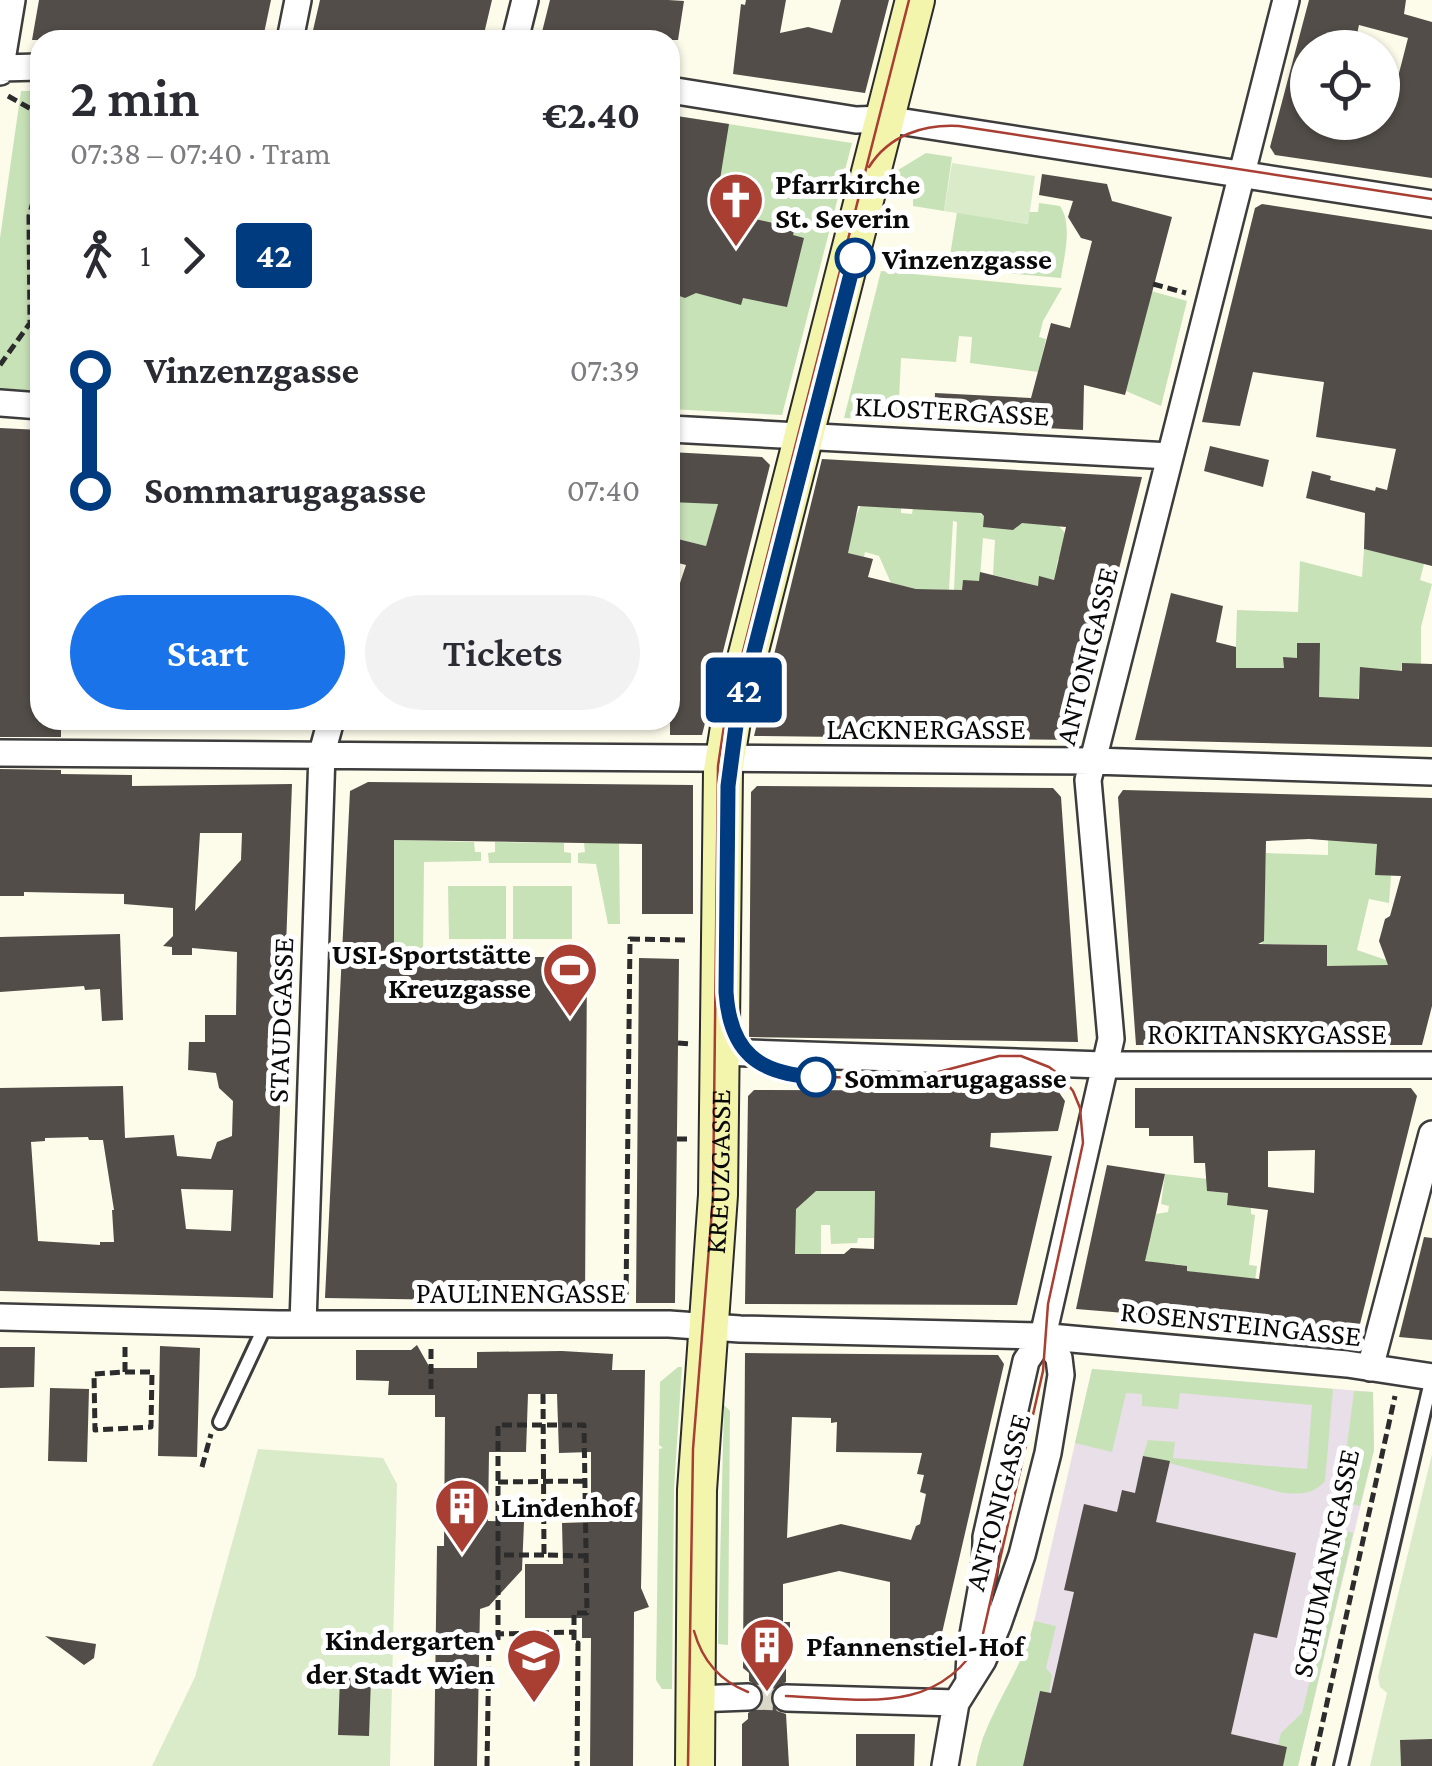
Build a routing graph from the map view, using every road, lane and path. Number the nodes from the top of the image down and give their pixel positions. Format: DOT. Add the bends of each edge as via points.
graph roads {
  1 [pos="12,0"];
  2 [pos="298,0"];
  3 [pos="525,0"];
  4 [pos="915,0"];
  5 [pos="1286,0"];
  6 [pos="292,30"];
  7 [pos="518,30"];
  8 [pos="30,68"];
  9 [pos="0,69"];
  10 [pos="0,92"];
  11 [pos="680,92"];
  12 [pos="30,108"];
  13 [pos="885,119"];
  14 [pos="1241,176"];
  15 [pos="1432,204"];
  16 [pos="30,212"];
  17 [pos="1153,284"];
  18 [pos="1189,294"];
  19 [pos="30,323"];
  20 [pos="0,366"];
  21 [pos="0,403"];
  22 [pos="30,405"];
  23 [pos="680,429"];
  24 [pos="804,434"];
  25 [pos="1170,456"];
  26 [pos="328,730"];
  27 [pos="0,753"];
  28 [pos="322,753"];
  29 [pos="725,759"];
  30 [pos="1093,761"];
  31 [pos="1432,772"];
  32 [pos="702,940"];
  33 [pos="629,1042"];
  34 [pos="638,1043"];
  35 [pos="678,1043"];
  36 [pos="705,1048"];
  37 [pos="1103,1065"];
  38 [pos="1432,1066"];
  39 [pos="1432,1134"];
  40 [pos="627,1138"];
  41 [pos="637,1138"];
  42 [pos="677,1139"];
  43 [pos="689,1139"];
  44 [pos="625,1240"];
  45 [pos="636,1241"];
  46 [pos="626,1308"];
  47 [pos="0,1317"];
  48 [pos="266,1324"];
  49 [pos="303,1324"];
  50 [pos="708,1327"];
  51 [pos="1043,1336"];
  52 [pos="125,1340"];
  53 [pos="432,1344"];
  54 [pos="1370,1368"];
  55 [pos="125,1372"];
  56 [pos="1400,1373"];
  57 [pos="1432,1377"];
  58 [pos="431,1389"];
  59 [pos="543,1394"];
  60 [pos="220,1422"];
  61 [pos="543,1425"];
  62 [pos="202,1466"];
  63 [pos="544,1481"];
  64 [pos="584,1481"];
  65 [pos="498,1482"];
  66 [pos="498,1555"];
  67 [pos="544,1555"];
  68 [pos="585,1556"];
  69 [pos="574,1632"];
  70 [pos="498,1634"];
  71 [pos="962,1692"];
  72 [pos="748,1697"];
  73 [pos="786,1698"];
  74 [pos="695,1700"];
  75 [pos="487,1766"];
  76 [pos="577,1766"];
  77 [pos="694,1766"];
  78 [pos="945,1766"];
  79 [pos="1314,1766"];
  80 [pos="1341,1766"];
  1 -- 9 [label="street"];
  2 -- 6 [label="street"];
  3 -- 7 [label="street"];
  4 -- 13 [label="street, KREUZGASSE"];
  5 -- 14 [label="street, ANTONIGASSE"];
  8 -- 9 [label="street"];
  10 -- 12 [label="path"];
  11 -- 13 [label="street"];
  13 -- 14 [label="street"];
  13 -- 24 [label="street, KREUZGASSE"];
  14 -- 15 [label="street"];
  14 -- 25 [label="street, ANTONIGASSE"];
  16 -- 19 [label="path"];
  17 -- 18 [label="path"];
  19 -- 20 [label="path"];
  21 -- 22 [label="street"];
  23 -- 24 [label="street, KLOSTERGASSE"];
  24 -- 25 [label="street, KLOSTERGASSE"];
  24 -- 29 [label="street, KREUZGASSE"];
  25 -- 30 [label="street, ANTONIGASSE"];
  26 -- 28 [label="street, STAUDGASSE"];
  27 -- 28 [label="street, LACKNERGASSE"];
  28 -- 29 [label="street, LACKNERGASSE"];
  28 -- 49 [label="street, STAUDGASSE"];
  29 -- 30 [label="street, LACKNERGASSE"];
  29 -- 36 [label="street, KREUZGASSE"];
  30 -- 31 [label="street, LACKNERGASSE"];
  30 -- 37 [label="street, ANTONIGASSE" via="1088,780 1111,1038"];
  32 -- 33 [label="path" via="630,939"];
  33 -- 34 [label="path"];
  33 -- 40 [label="path"];
  35 -- 36 [label="path"];
  36 -- 37 [label="street"];
  36 -- 50 [label="street, KREUZGASSE" via="718,1196"];
  37 -- 38 [label="street, ROKITANSKYGASSE"];
  37 -- 51 [label="street, ANTONIGASSE"];
  39 -- 54 [label="street"];
  40 -- 41 [label="path"];
  40 -- 44 [label="path"];
  42 -- 43 [label="path"];
  44 -- 45 [label="path"];
  44 -- 46 [label="path"];
  47 -- 48 [label="street, PAULINENGASSE"];
  48 -- 49 [label="street, PAULINENGASSE"];
  48 -- 60 [label="lane"];
  49 -- 50 [label="street, PAULINENGASSE"];
  50 -- 51 [label="street, PAULINENGASSE"];
  50 -- 74 [label="street, KREUZGASSE" via="697,1490"];
  51 -- 54 [label="street, ROSENSTEINGASSE"];
  51 -- 71 [label="street, ANTONIGASSE" via="1026,1361 986,1537"];
  51 -- 71 [label="street, ANTONIGASSE" via="1061,1375 1048,1452 1006,1599"];
  52 -- 55 [label="path"];
  53 -- 58 [label="path"];
  54 -- 56 [label="street, ROSENSTEINGASSE"];
  55 -- 55 [label="path" via="94,1374 95,1430 151,1427 152,1372"];
  56 -- 57 [label="street, ROSENSTEINGASSE"];
  56 -- 79 [label="path, SCHUMANNGASSE"];
  57 -- 80 [label="lane, SCHUMANNGASSE"];
  59 -- 61 [label="path"];
  60 -- 62 [label="path" via="214,1422"];
  61 -- 63 [label="path"];
  61 -- 64 [label="path" via="584,1425"];
  61 -- 65 [label="path" via="498,1425"];
  63 -- 64 [label="path"];
  63 -- 65 [label="path"];
  63 -- 67 [label="path"];
  64 -- 68 [label="path"];
  65 -- 66 [label="path"];
  66 -- 67 [label="path"];
  66 -- 70 [label="path"];
  67 -- 68 [label="path"];
  68 -- 69 [label="path" via="587,1613 574,1612"];
  69 -- 70 [label="path"];
  69 -- 76 [label="path"];
  70 -- 75 [label="path" via="498,1643 490,1643"];
  71 -- 73 [label="street"];
  71 -- 78 [label="street, ANTONIGASSE"];
  72 -- 74 [label="street"];
  74 -- 77 [label="street, KREUZGASSE"];
}
